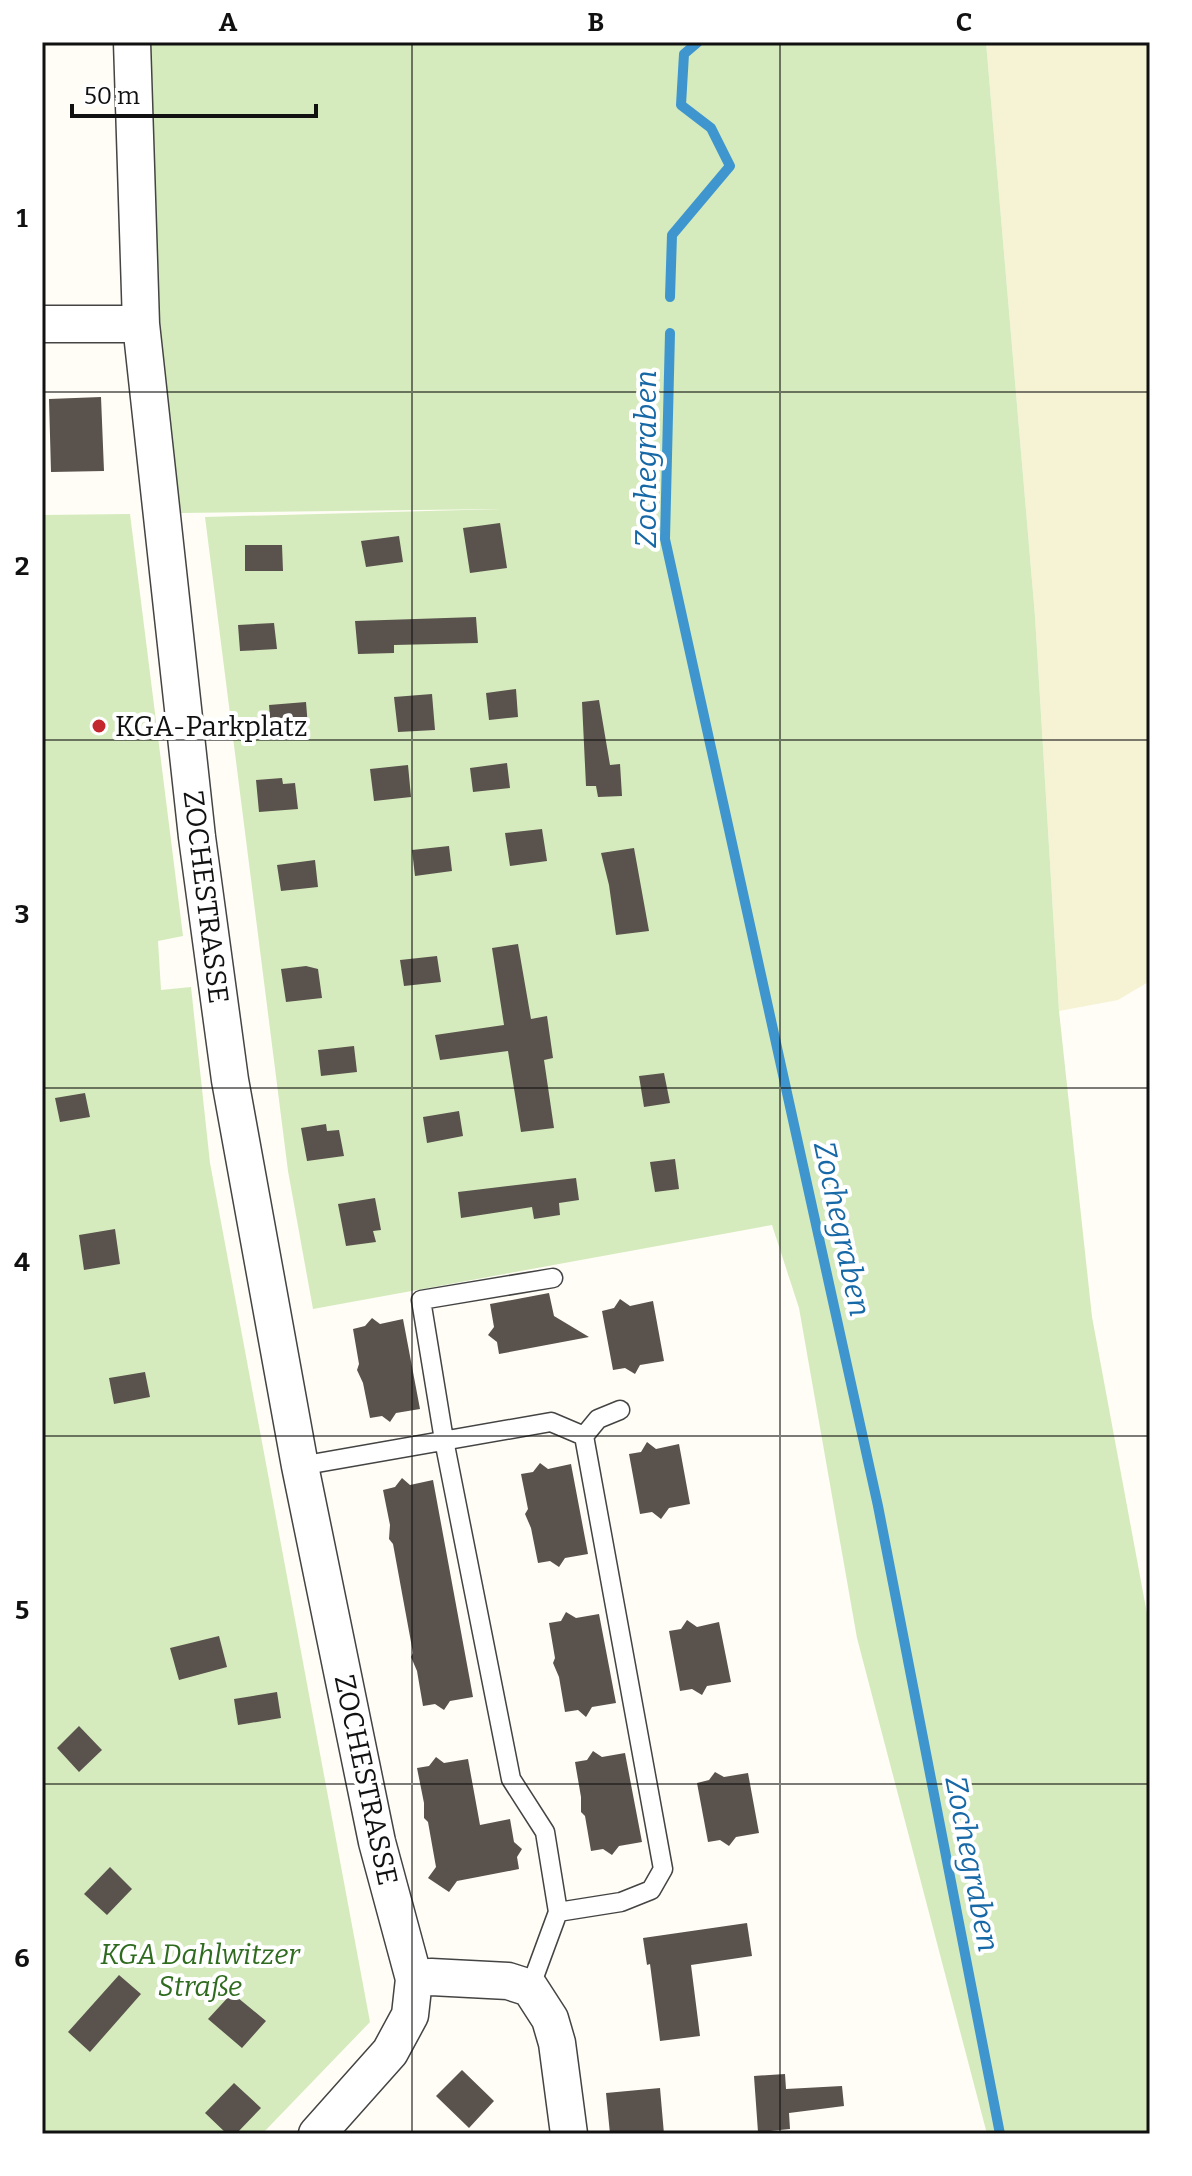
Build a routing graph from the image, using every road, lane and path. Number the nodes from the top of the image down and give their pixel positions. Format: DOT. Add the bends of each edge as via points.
graph roads {
  1 [pos="132,42"];
  2 [pos="42,324"];
  3 [pos="141,324"];
  4 [pos="553,1278"];
  5 [pos="620,1410"];
  6 [pos="584,1436"];
  7 [pos="444,1440"];
  8 [pos="300,1466"];
  9 [pos="558,1912"];
  10 [pos="414,1979"];
  11 [pos="530,1988"];
  12 [pos="317,2134"];
  13 [pos="569,2134"];
  1 -- 3 [label="street, ZOCHESTRASSE"];
  2 -- 3 [label="street"];
  3 -- 8 [label="street, ZOCHESTRASSE" via="210,940 249,1199"];
  4 -- 7 [label="lane" via="421,1300"];
  5 -- 6 [label="lane" via="598,1419"];
  6 -- 7 [label="lane" via="551,1422"];
  6 -- 9 [label="lane" via="663,1869 651,1890 621,1902"];
  7 -- 8 [label="lane"];
  7 -- 9 [label="lane" via="511,1779 545,1832"];
  8 -- 10 [label="street, ZOCHESTRASSE" via="377,1842"];
  9 -- 11 [label="lane"];
  10 -- 11 [label="street" via="508,1981"];
  10 -- 12 [label="street" via="410,2015 390,2052"];
  11 -- 13 [label="street" via="550,2019 557,2043"];
}
